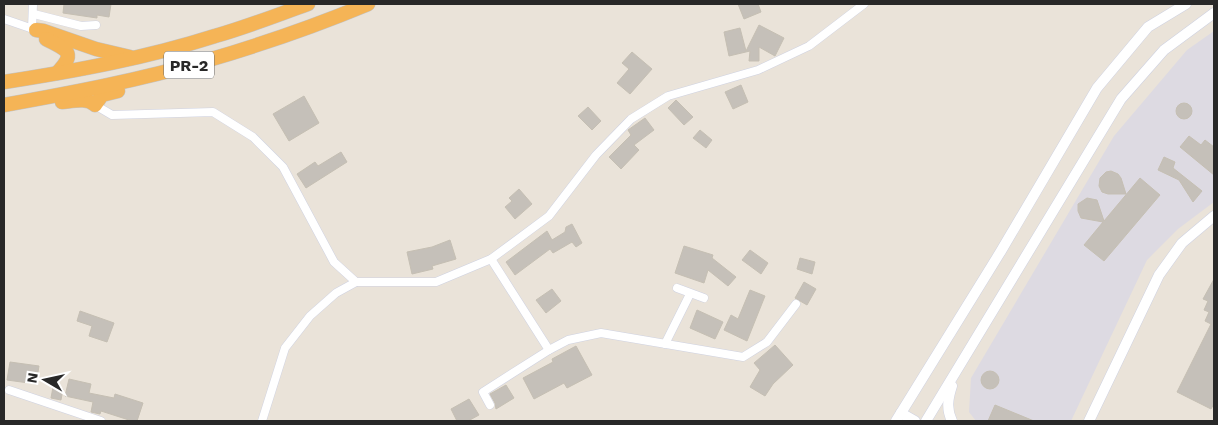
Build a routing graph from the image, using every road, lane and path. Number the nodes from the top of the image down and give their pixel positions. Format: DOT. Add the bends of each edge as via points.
graph roads {
  1 [pos="33,4"];
  2 [pos="308,4"];
  3 [pos="368,4"];
  4 [pos="864,4"];
  5 [pos="1186,4"];
  6 [pos="1214,13"];
  7 [pos="34,14"];
  8 [pos="4,19"];
  9 [pos="96,25"];
  10 [pos="34,30"];
  11 [pos="134,58"];
  12 [pos="164,72"];
  13 [pos="57,74"];
  14 [pos="4,82"];
  15 [pos="4,105"];
  16 [pos="95,105"];
  17 [pos="1214,216"];
  18 [pos="491,259"];
  19 [pos="356,282"];
  20 [pos="677,288"];
  21 [pos="690,294"];
  22 [pos="704,298"];
  23 [pos="796,304"];
  24 [pos="665,344"];
  25 [pos="549,350"];
  26 [pos="956,371"];
  27 [pos="9,390"];
  28 [pos="490,405"];
  29 [pos="899,417"];
  30 [pos="101,421"];
  31 [pos="262,421"];
  32 [pos="915,421"];
  33 [pos="926,421"];
  34 [pos="952,421"];
  35 [pos="1089,421"];
  1 -- 7 [label="street"];
  2 -- 11 [label="highway, PR-2" via="215,36"];
  3 -- 12 [label="highway, PR-2" via="293,33"];
  4 -- 18 [label="street" via="809,46 758,70 668,96 631,119 596,155 549,216"];
  5 -- 29 [label="street" via="1148,27 1097,88"];
  6 -- 26 [label="street" via="1164,50 1121,99"];
  7 -- 9 [label="street" via="81,26"];
  7 -- 10 [label="street"];
  8 -- 10 [label="street"];
  10 -- 11 [label="highway"];
  10 -- 13 [label="highway" via="66,50 68,61"];
  11 -- 13 [label="highway, PR-2"];
  12 -- 15 [label="highway, PR-2"];
  12 -- 16 [label="highway" via="150,83 102,95"];
  13 -- 14 [label="highway, PR-2"];
  15 -- 16 [label="highway" via="42,106 79,100"];
  16 -- 19 [label="street" via="112,115 213,112 253,137 283,167 334,262"];
  17 -- 35 [label="street" via="1182,243 1159,275"];
  18 -- 19 [label="street" via="436,282"];
  18 -- 25 [label="street"];
  19 -- 31 [label="street" via="336,293 310,316 285,348"];
  20 -- 21 [label="street"];
  21 -- 22 [label="street"];
  21 -- 24 [label="street"];
  23 -- 24 [label="street" via="767,342 743,357"];
  24 -- 25 [label="street" via="601,333 568,340"];
  25 -- 28 [label="street" via="483,392"];
  26 -- 33 [label="street"];
  26 -- 34 [label="street" via="948,399"];
  27 -- 30 [label="street"];
  29 -- 32 [label="street"];
}
